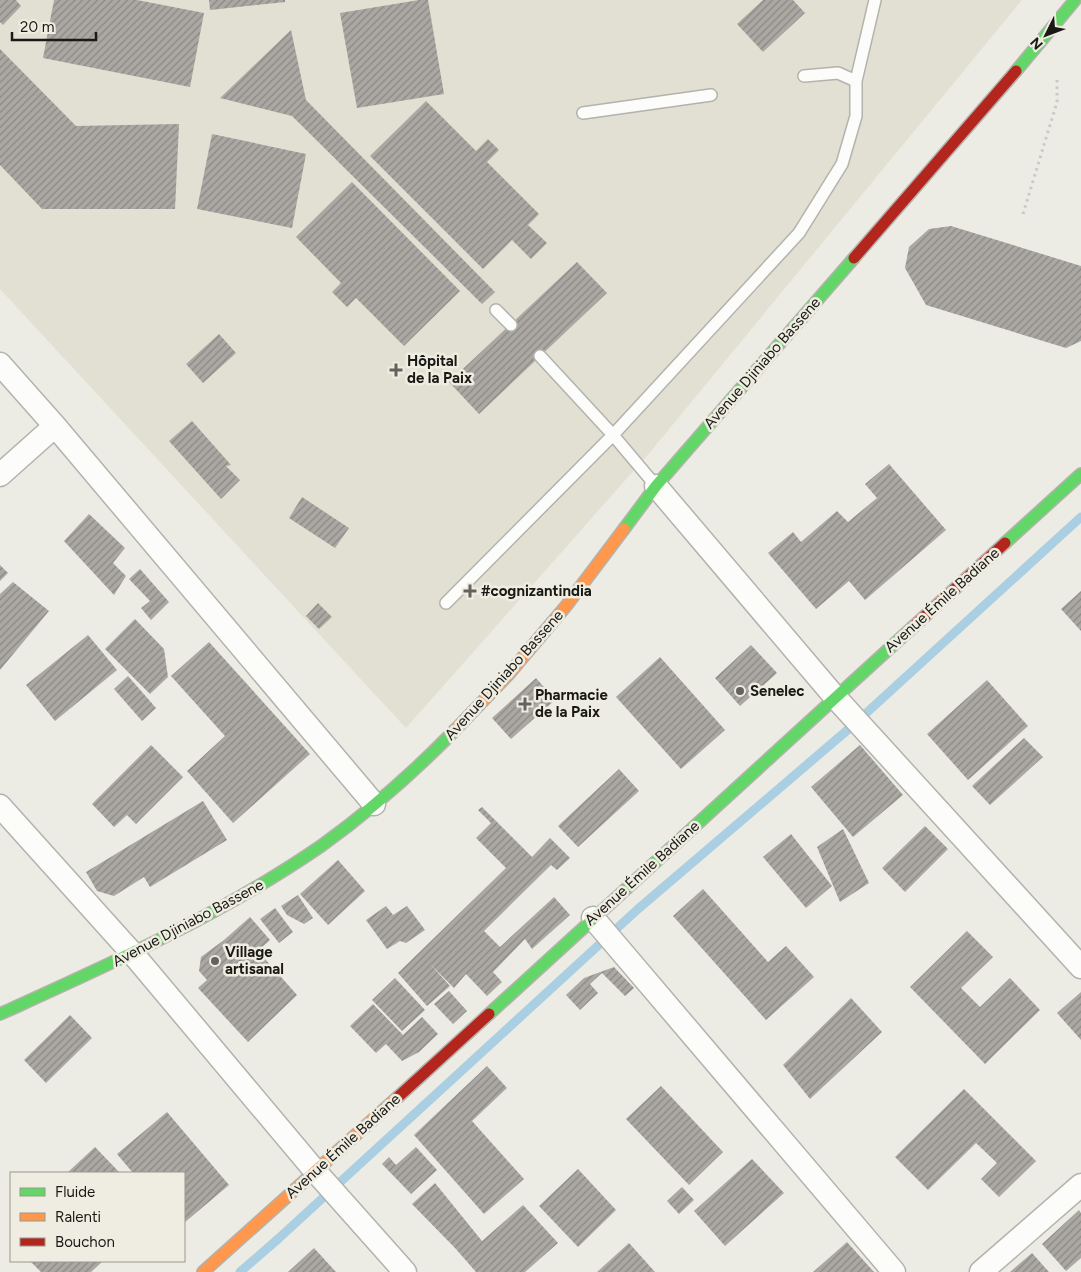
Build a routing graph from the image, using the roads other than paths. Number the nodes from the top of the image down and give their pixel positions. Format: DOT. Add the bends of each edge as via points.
graph roads {
  1 [pos="875,0"];
  2 [pos="1075,0"];
  3 [pos="804,76"];
  4 [pos="856,81"];
  5 [pos="711,95"];
  6 [pos="583,113"];
  7 [pos="496,310"];
  8 [pos="510,325"];
  9 [pos="540,356"];
  10 [pos="0,364"];
  11 [pos="55,426"];
  12 [pos="613,435"];
  13 [pos="1081,474"];
  14 [pos="0,475"];
  15 [pos="656,486"];
  16 [pos="446,602"];
  17 [pos="835,697"];
  18 [pos="374,804"];
  19 [pos="0,806"];
  20 [pos="593,918"];
  21 [pos="133,954"];
  22 [pos="1081,967"];
  23 [pos="0,1014"];
  24 [pos="316,1172"];
  25 [pos="1081,1186"];
  26 [pos="203,1272"];
  27 [pos="405,1272"];
  28 [pos="894,1272"];
  29 [pos="981,1272"];
  1 -- 4 [label="lane"];
  2 -- 15 [label="main road, Avenue Djiniabo Bassene"];
  3 -- 4 [label="lane" via="838,73"];
  4 -- 12 [label="lane" via="856,116 842,164 799,233"];
  5 -- 6 [label="lane"];
  7 -- 8 [label="lane"];
  9 -- 12 [label="lane"];
  10 -- 11 [label="street"];
  11 -- 14 [label="street"];
  11 -- 18 [label="street"];
  12 -- 15 [label="lane"];
  12 -- 16 [label="lane"];
  13 -- 17 [label="main road, Avenue Émile Badiane"];
  15 -- 17 [label="street"];
  15 -- 18 [label="main road, Avenue Djiniabo Bassene" via="566,606 508,675 440,745"];
  17 -- 20 [label="main road, Avenue Émile Badiane"];
  17 -- 22 [label="street"];
  18 -- 21 [label="main road, Avenue Djiniabo Bassene" via="278,874"];
  19 -- 21 [label="street"];
  20 -- 24 [label="main road, Avenue Émile Badiane"];
  20 -- 28 [label="street"];
  21 -- 23 [label="main road, Avenue Djiniabo Bassene"];
  21 -- 24 [label="street"];
  24 -- 26 [label="main road, Avenue Émile Badiane"];
  24 -- 27 [label="street"];
  25 -- 29 [label="street"];
}
